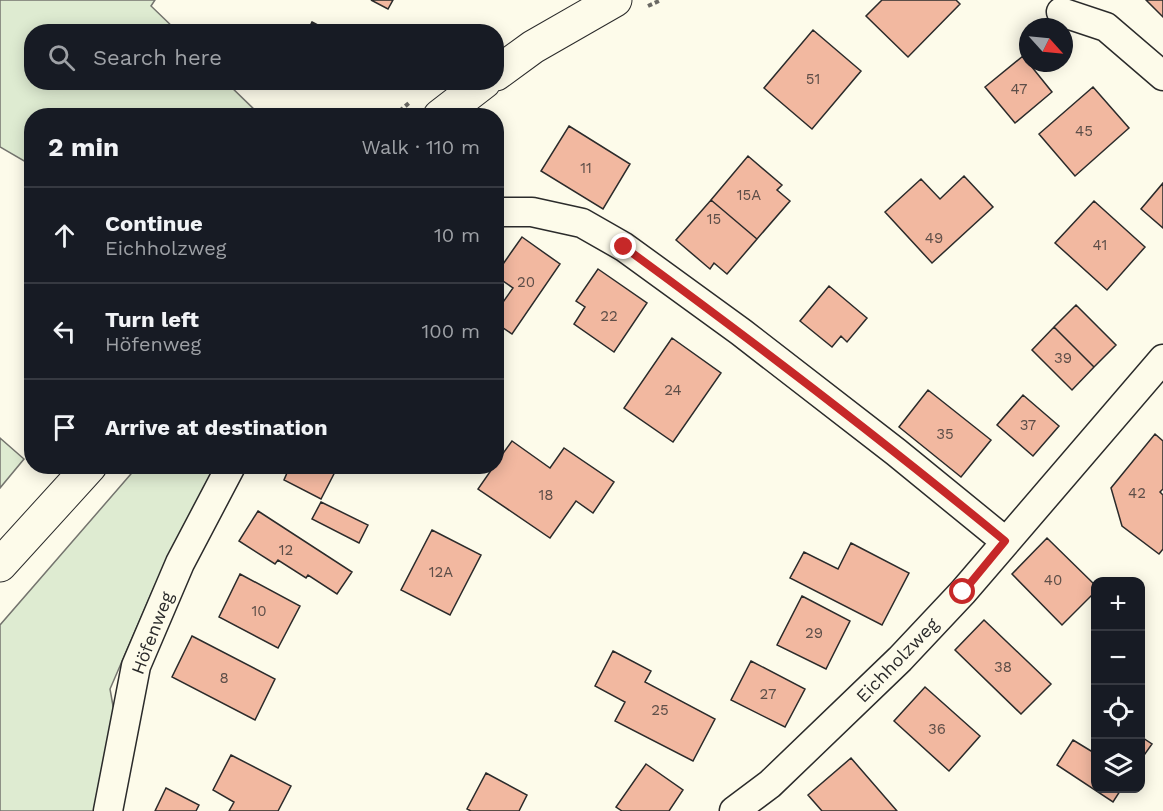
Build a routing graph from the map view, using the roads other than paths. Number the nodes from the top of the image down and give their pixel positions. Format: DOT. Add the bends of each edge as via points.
graph roads {
  1 [pos="615,0"];
  2 [pos="1061,12"];
  3 [pos="504,68"];
  4 [pos="1163,76"];
  5 [pos="474,90"];
  6 [pos="450,108"];
  7 [pos="504,212"];
  8 [pos="1163,359"];
  9 [pos="83,474"];
  10 [pos="227,474"];
  11 [pos="1005,541"];
  12 [pos="0,565"];
  13 [pos="108,811"];
  14 [pos="734,811"];
  1 -- 3 [label="street"];
  2 -- 4 [label="street" via="1106,27"];
  5 -- 6 [label="street"];
  7 -- 11 [label="street" via="532,212 582,223 624,247 741,332"];
  8 -- 11 [label="street, Eichholzweg"];
  9 -- 12 [label="street"];
  10 -- 13 [label="street, Höfenweg" via="180,563 136,666"];
  11 -- 14 [label="street, Eichholzweg" via="900,659 770,784"];
}
